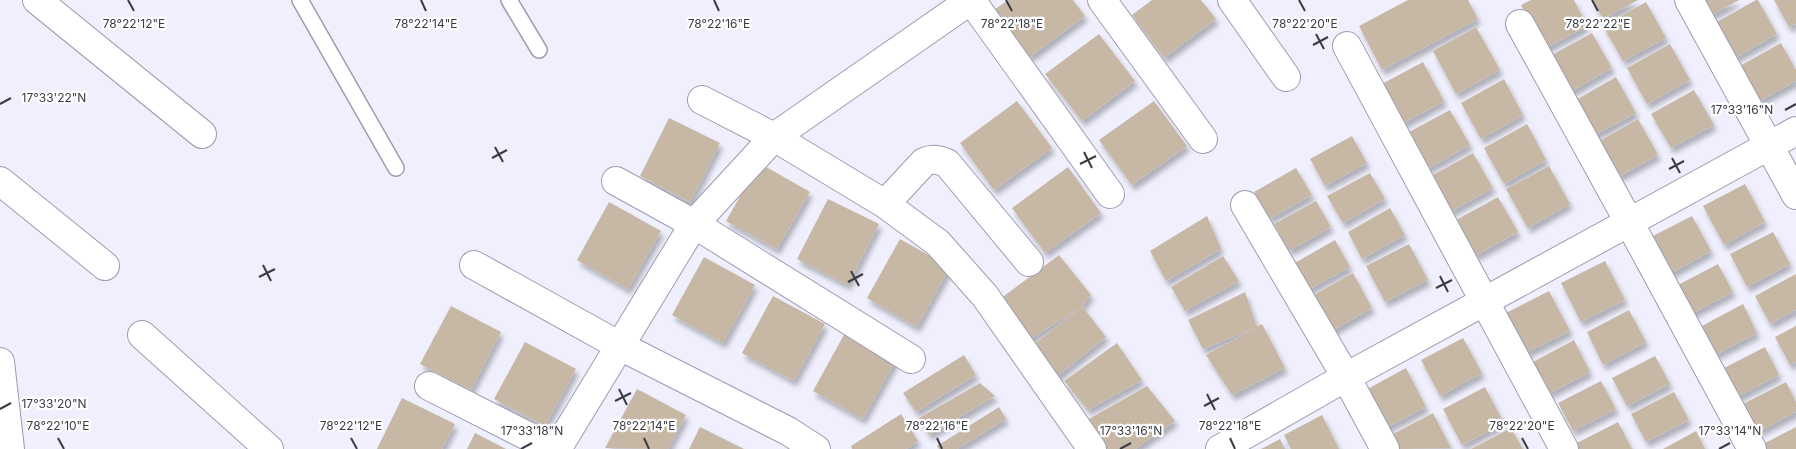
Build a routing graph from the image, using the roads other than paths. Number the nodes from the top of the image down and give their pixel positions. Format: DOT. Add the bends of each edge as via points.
graph roads {
  1 [pos="37,0"];
  2 [pos="300,0"];
  3 [pos="509,0"];
  4 [pos="1102,0"];
  5 [pos="1232,0"];
  6 [pos="1689,0"];
  7 [pos="1520,24"];
  8 [pos="1347,46"];
  9 [pos="539,50"];
  10 [pos="1286,77"];
  11 [pos="702,100"];
  12 [pos="1796,131"];
  13 [pos="202,134"];
  14 [pos="774,137"];
  15 [pos="1203,138"];
  16 [pos="1768,146"];
  17 [pos="396,168"];
  18 [pos="0,181"];
  19 [pos="616,181"];
  20 [pos="1110,194"];
  21 [pos="1796,195"];
  22 [pos="885,204"];
  23 [pos="1246,205"];
  24 [pos="1630,222"];
  25 [pos="694,224"];
  26 [pos="1029,262"];
  27 [pos="474,265"];
  28 [pos="105,266"];
  29 [pos="1484,302"];
  30 [pos="142,335"];
  31 [pos="620,346"];
  32 [pos="911,359"];
  33 [pos="0,362"];
  34 [pos="1346,377"];
  35 [pos="429,386"];
  36 [pos="784,440"];
  37 [pos="10,449"];
  38 [pos="269,449"];
  39 [pos="553,449"];
  40 [pos="557,449"];
  41 [pos="816,449"];
  42 [pos="1092,449"];
  43 [pos="1220,449"];
  44 [pos="1385,449"];
  45 [pos="1564,449"];
  46 [pos="1752,449"];
  1 -- 13 [label="street"];
  2 -- 17 [label="lane"];
  3 -- 9 [label="lane"];
  4 -- 15 [label="street"];
  5 -- 10 [label="street"];
  6 -- 16 [label="street"];
  7 -- 24 [label="street"];
  8 -- 29 [label="street"];
  11 -- 14 [label="street"];
  12 -- 16 [label="street"];
  14 -- 20 [label="street" via="971,0"];
  14 -- 22 [label="street"];
  14 -- 25 [label="street"];
  16 -- 21 [label="street"];
  16 -- 24 [label="street"];
  18 -- 28 [label="street"];
  19 -- 25 [label="street"];
  22 -- 26 [label="street" via="924,162 937,160 948,163"];
  22 -- 42 [label="street" via="938,243 985,296"];
  23 -- 34 [label="street"];
  24 -- 29 [label="street"];
  24 -- 46 [label="street"];
  25 -- 31 [label="street"];
  25 -- 32 [label="street"];
  27 -- 31 [label="street"];
  29 -- 34 [label="street"];
  29 -- 45 [label="street"];
  30 -- 38 [label="street"];
  31 -- 36 [label="street"];
  31 -- 40 [label="street"];
  33 -- 37 [label="street"];
  34 -- 43 [label="street"];
  34 -- 44 [label="street"];
  35 -- 39 [label="street"];
  36 -- 41 [label="street"];
}
